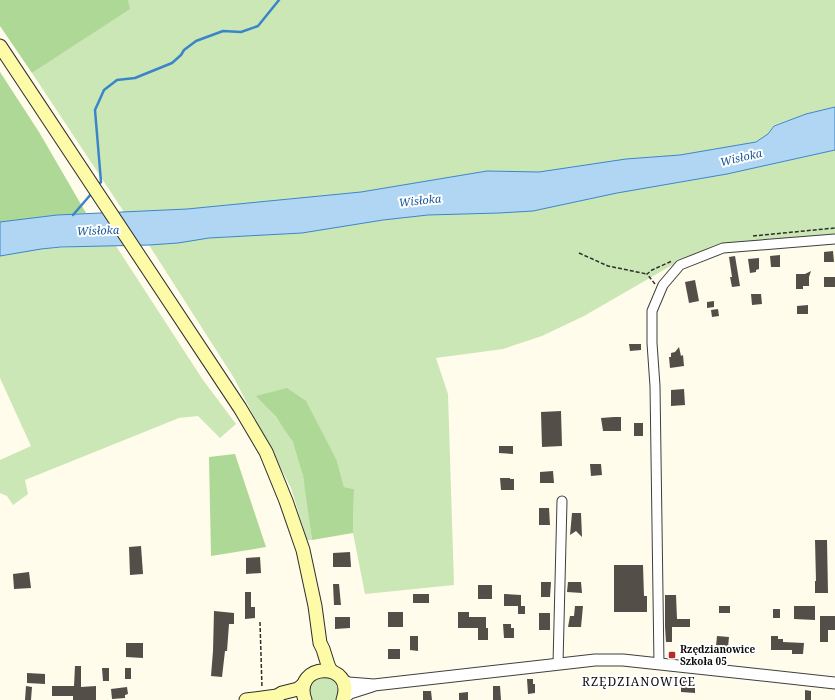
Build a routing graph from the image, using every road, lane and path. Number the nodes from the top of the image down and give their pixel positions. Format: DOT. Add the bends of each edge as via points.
graph roads {
  1 [pos="0,46"];
  2 [pos="835,239"];
  3 [pos="579,253"];
  4 [pos="647,274"];
  5 [pos="562,501"];
  6 [pos="260,622"];
  7 [pos="320,643"];
  8 [pos="558,664"];
  9 [pos="659,664"];
  10 [pos="331,671"];
  11 [pos="313,673"];
  12 [pos="342,680"];
  13 [pos="835,683"];
  14 [pos="304,684"];
  15 [pos="374,685"];
  16 [pos="276,696"];
  17 [pos="263,698"];
  18 [pos="246,700"];
  19 [pos="301,700"];
  20 [pos="305,700"];
  21 [pos="343,700"];
  1 -- 7 [label="main road" via="240,408 266,452 304,550"];
  2 -- 9 [label="street" via="723,248 680,265 662,285 652,311"];
  3 -- 4 [label="path" via="608,266"];
  5 -- 8 [label="street"];
  6 -- 17 [label="path"];
  7 -- 10 [label="main road"];
  7 -- 11 [label="main road" via="317,666"];
  8 -- 9 [label="street" via="595,660"];
  8 -- 15 [label="street"];
  9 -- 13 [label="street"];
  10 -- 11 [label="main road"];
  10 -- 12 [label="main road"];
  11 -- 14 [label="main road"];
  12 -- 15 [label="street"];
  12 -- 21 [label="main road" via="345,688"];
  14 -- 16 [label="main road" via="298,689"];
  14 -- 20 [label="main road"];
  15 -- 21 [label="street" via="350,693"];
  16 -- 17 [label="main road"];
  16 -- 19 [label="main road"];
  17 -- 18 [label="main road"];
}
